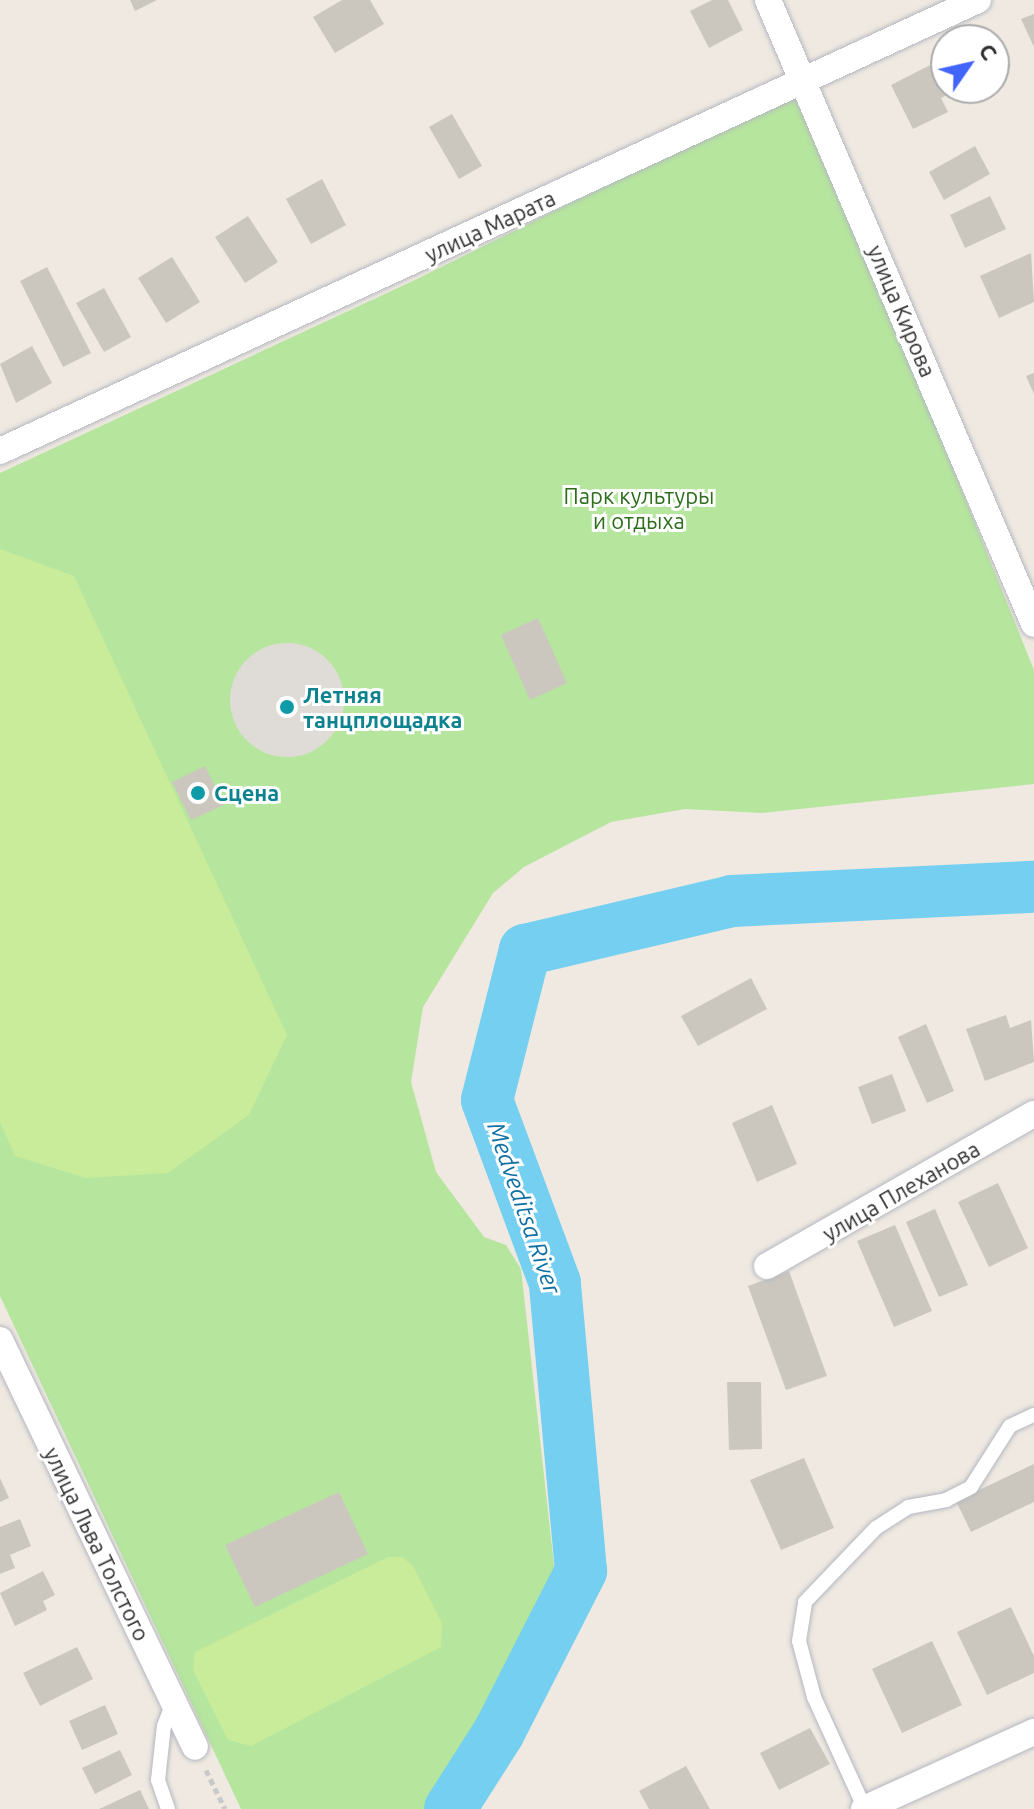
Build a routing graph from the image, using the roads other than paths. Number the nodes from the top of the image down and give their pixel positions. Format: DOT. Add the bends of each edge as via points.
graph roads {
  1 [pos="768,0"];
  2 [pos="978,0"];
  3 [pos="804,78"];
  4 [pos="0,451"];
  5 [pos="1034,624"];
  6 [pos="1034,1114"];
  7 [pos="767,1266"];
  8 [pos="0,1340"];
  9 [pos="1034,1415"];
  10 [pos="173,1702"];
  11 [pos="1034,1732"];
  12 [pos="195,1747"];
  13 [pos="168,1809"];
  14 [pos="865,1809"];
  1 -- 3 [label="street, улица Кирова"];
  2 -- 3 [label="street, улица Марата"];
  3 -- 4 [label="street, улица Марата"];
  3 -- 5 [label="street, улица Кирова"];
  6 -- 7 [label="street, улица Плеханова"];
  8 -- 10 [label="street, улица Льва Толстого"];
  9 -- 14 [label="lane" via="1010,1426 971,1487 946,1500 908,1507 876,1528 805,1602 799,1641 814,1697"];
  10 -- 12 [label="street, улица Льва Толстого"];
  10 -- 13 [label="lane" via="164,1726 158,1780"];
  11 -- 14 [label="street"];
}
